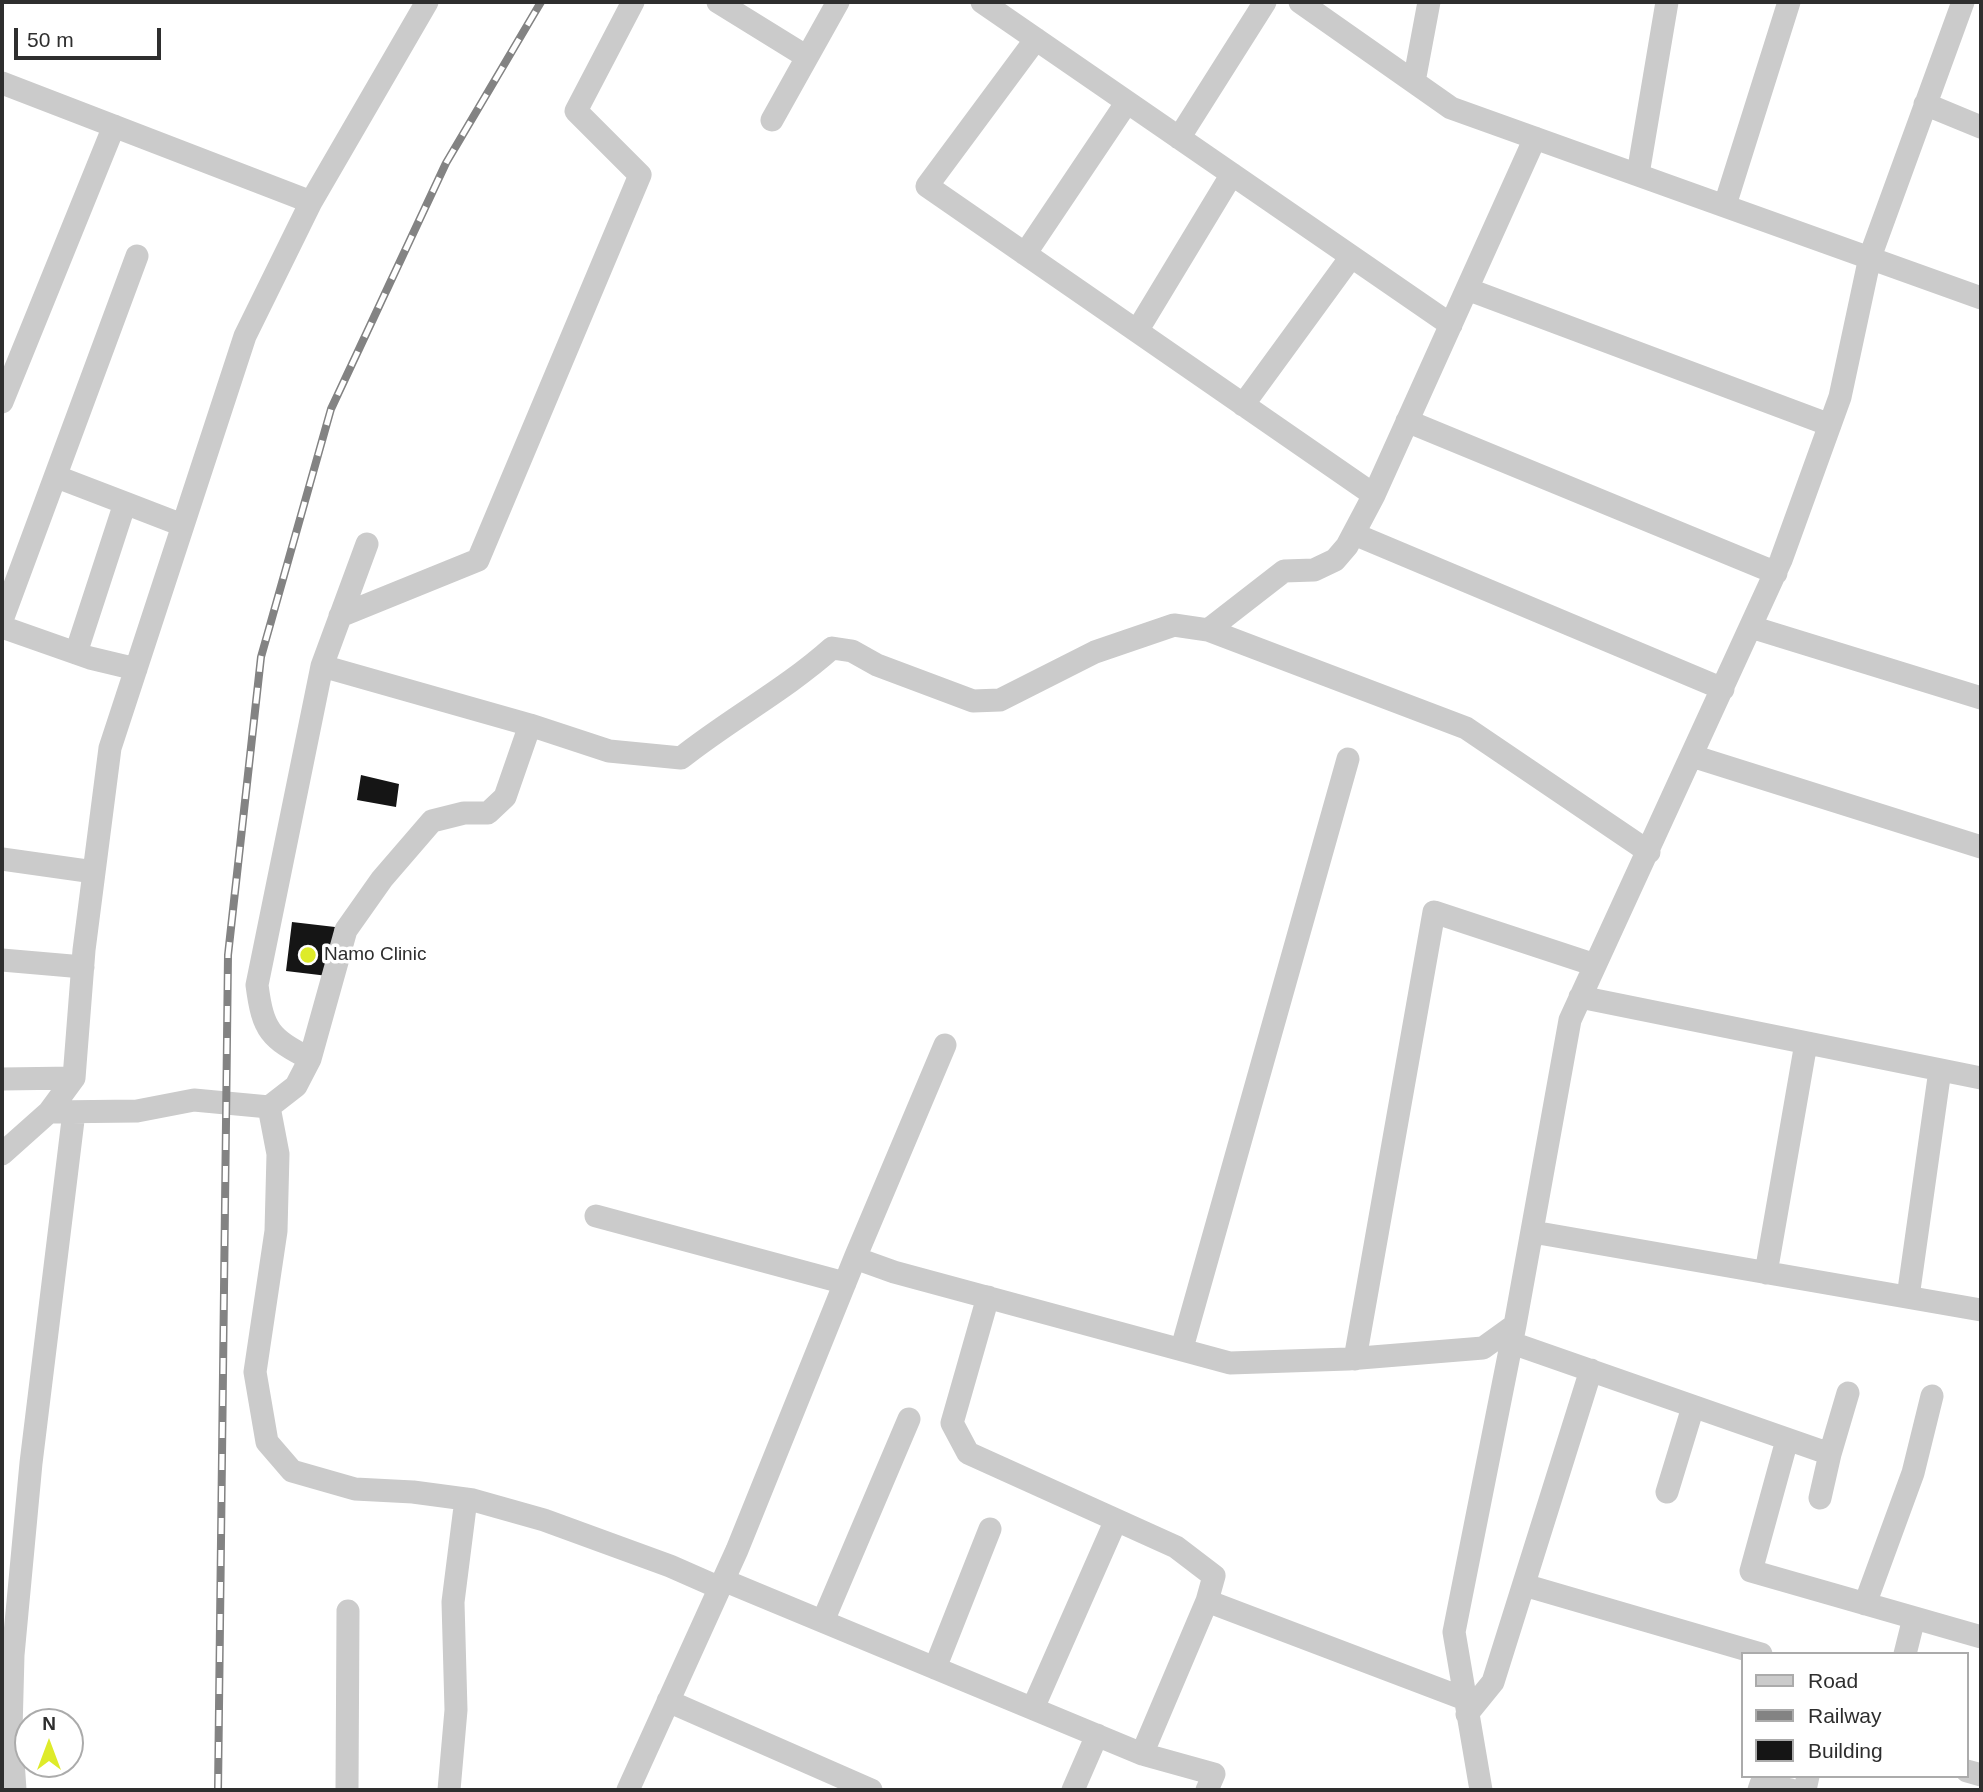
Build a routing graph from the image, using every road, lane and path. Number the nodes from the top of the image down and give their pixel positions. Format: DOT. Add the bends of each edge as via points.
graph roads {
  1 [pos="427,2"];
  2 [pos="633,2"];
  3 [pos="718,2"];
  4 [pos="838,2"];
  5 [pos="982,2"];
  6 [pos="1265,2"];
  7 [pos="1300,2"];
  8 [pos="1429,2"];
  9 [pos="1667,2"];
  10 [pos="1789,2"];
  11 [pos="1963,2"];
  12 [pos="1036,38"];
  13 [pos="807,57"];
  14 [pos="1414,82"];
  15 [pos="2,83"];
  16 [pos="1128,102"];
  17 [pos="1925,104"];
  18 [pos="772,120"];
  19 [pos="114,126"];
  20 [pos="1981,127"];
  21 [pos="1179,138"];
  22 [pos="1535,138"];
  23 [pos="1232,174"];
  24 [pos="1638,174"];
  25 [pos="311,202"];
  26 [pos="1725,205"];
  27 [pos="1026,254"];
  28 [pos="137,256"];
  29 [pos="1351,257"];
  30 [pos="1870,257"];
  31 [pos="1467,289"];
  32 [pos="1981,298"];
  33 [pos="1451,325"];
  34 [pos="1137,331"];
  35 [pos="2,402"];
  36 [pos="1243,405"];
  37 [pos="1407,421"];
  38 [pos="1830,425"];
  39 [pos="65,480"];
  40 [pos="1374,495"];
  41 [pos="125,503"];
  42 [pos="183,525"];
  43 [pos="1354,534"];
  44 [pos="367,544"];
  45 [pos="1776,573"];
  46 [pos="340,616"];
  47 [pos="2,620"];
  48 [pos="2,627"];
  49 [pos="1751,627"];
  50 [pos="1208,630"];
  51 [pos="76,653"];
  52 [pos="322,666"];
  53 [pos="136,669"];
  54 [pos="1723,689"];
  55 [pos="1981,698"];
  56 [pos="530,725"];
  57 [pos="1692,756"];
  58 [pos="1348,759"];
  59 [pos="1981,848"];
  60 [pos="1648,852"];
  61 [pos="2,859"];
  62 [pos="94,872"];
  63 [pos="2,960"];
  64 [pos="1595,965"];
  65 [pos="83,967"];
  66 [pos="1580,997"];
  67 [pos="1806,1043"];
  68 [pos="945,1045"];
  69 [pos="310,1059"];
  70 [pos="1940,1070"];
  71 [pos="74,1078"];
  72 [pos="1981,1078"];
  73 [pos="2,1079"];
  74 [pos="270,1107"];
  75 [pos="49,1112"];
  76 [pos="74,1112"];
  77 [pos="2,1154"];
  78 [pos="596,1216"];
  79 [pos="1533,1232"];
  80 [pos="855,1258"];
  81 [pos="1766,1273"];
  82 [pos="845,1283"];
  83 [pos="988,1297"];
  84 [pos="1909,1297"];
  85 [pos="1981,1310"];
  86 [pos="1513,1334"];
  87 [pos="1182,1348"];
  88 [pos="1355,1359"];
  89 [pos="1591,1370"];
  90 [pos="1848,1393"];
  91 [pos="1932,1396"];
  92 [pos="1693,1407"];
  93 [pos="909,1419"];
  94 [pos="1787,1440"];
  95 [pos="1830,1454"];
  96 [pos="1667,1492"];
  97 [pos="1820,1497"];
  98 [pos="466,1499"];
  99 [pos="1116,1520"];
  100 [pos="990,1529"];
  101 [pos="721,1584"];
  102 [pos="1524,1585"];
  103 [pos="1207,1601"];
  104 [pos="1865,1604"];
  105 [pos="348,1611"];
  106 [pos="1914,1618"];
  107 [pos="823,1621"];
  108 [pos="1981,1637"];
  109 [pos="1754,1652"];
  110 [pos="1906,1652"];
  111 [pos="935,1668"];
  112 [pos="7,1675"];
  113 [pos="668,1701"];
  114 [pos="1466,1707"];
  115 [pos="1033,1708"];
  116 [pos="1097,1735"];
  117 [pos="1142,1754"];
  118 [pos="15,1790"];
  119 [pos="347,1790"];
  120 [pos="449,1790"];
  121 [pos="628,1790"];
  122 [pos="872,1790"];
  123 [pos="1073,1790"];
  124 [pos="1207,1790"];
  125 [pos="1481,1790"];
  126 [pos="1759,1790"];
  127 [pos="1791,1790"];
  1 -- 25 [label="street"];
  2 -- 46 [label="street" via="576,111 640,175 478,560"];
  3 -- 13 [label="street"];
  4 -- 13 [label="street"];
  5 -- 12 [label="street"];
  6 -- 21 [label="street"];
  7 -- 14 [label="street"];
  8 -- 14 [label="street"];
  9 -- 24 [label="street"];
  10 -- 26 [label="street"];
  11 -- 17 [label="street"];
  12 -- 16 [label="street"];
  12 -- 27 [label="street" via="927,186"];
  13 -- 18 [label="street"];
  14 -- 22 [label="street" via="1451,108"];
  15 -- 19 [label="street"];
  16 -- 21 [label="street"];
  16 -- 27 [label="street"];
  17 -- 20 [label="street"];
  17 -- 30 [label="street"];
  19 -- 25 [label="street"];
  19 -- 35 [label="street"];
  21 -- 23 [label="street"];
  22 -- 24 [label="street"];
  22 -- 31 [label="street"];
  23 -- 29 [label="street"];
  23 -- 34 [label="street"];
  24 -- 26 [label="street"];
  25 -- 42 [label="street" via="245,336"];
  26 -- 30 [label="street"];
  27 -- 34 [label="street"];
  28 -- 47 [label="street"];
  29 -- 33 [label="street"];
  29 -- 36 [label="street"];
  30 -- 32 [label="street"];
  30 -- 38 [label="street"];
  31 -- 33 [label="street"];
  31 -- 38 [label="street"];
  33 -- 37 [label="street"];
  34 -- 36 [label="street"];
  36 -- 40 [label="street"];
  37 -- 40 [label="street"];
  37 -- 45 [label="street"];
  38 -- 45 [label="street"];
  39 -- 41 [label="street"];
  40 -- 43 [label="street"];
  41 -- 42 [label="street"];
  41 -- 51 [label="street"];
  42 -- 53 [label="street"];
  43 -- 50 [label="street" via="1335,560 1314,570 1284,571"];
  43 -- 54 [label="street"];
  44 -- 46 [label="street"];
  45 -- 49 [label="street"];
  46 -- 52 [label="street"];
  48 -- 51 [label="street"];
  49 -- 54 [label="street"];
  49 -- 55 [label="street"];
  50 -- 56 [label="street" via="1174,625 1095,652 1000,700 973,701 852,651 832,648 775,694 681,758 609,751"];
  50 -- 60 [label="street" via="1466,728"];
  51 -- 53 [label="street"];
  52 -- 56 [label="street"];
  52 -- 69 [label="street" via="257,985 261,1014 278,1042"];
  53 -- 62 [label="street" via="110,748"];
  54 -- 57 [label="street"];
  56 -- 69 [label="street" via="505,797 488,813 432,821 382,878 346,930"];
  57 -- 59 [label="street"];
  57 -- 60 [label="street"];
  58 -- 87 [label="street"];
  60 -- 64 [label="street"];
  61 -- 62 [label="street"];
  62 -- 65 [label="street"];
  63 -- 65 [label="street"];
  64 -- 66 [label="street"];
  64 -- 88 [label="street" via="1434,912"];
  65 -- 71 [label="street"];
  66 -- 67 [label="street"];
  66 -- 79 [label="street" via="1570,1020"];
  67 -- 70 [label="street"];
  67 -- 81 [label="street"];
  68 -- 80 [label="street"];
  69 -- 74 [label="street" via="296,1086"];
  70 -- 72 [label="street"];
  70 -- 84 [label="street"];
  71 -- 73 [label="street"];
  71 -- 75 [label="street"];
  74 -- 76 [label="street" via="194,1100 137,1111"];
  74 -- 98 [label="street" via="278,1154 276,1231 256,1372 267,1442 292,1471 330,1482 355,1489"];
  75 -- 76 [label="street"];
  75 -- 77 [label="street"];
  76 -- 112 [label="street"];
  78 -- 82 [label="street"];
  79 -- 81 [label="street"];
  79 -- 86 [label="street"];
  80 -- 82 [label="street"];
  80 -- 83 [label="street"];
  81 -- 84 [label="street"];
  82 -- 101 [label="street"];
  83 -- 87 [label="street"];
  83 -- 99 [label="street" via="952,1423 968,1453"];
  84 -- 85 [label="street"];
  86 -- 88 [label="street" via="1483,1348"];
  86 -- 89 [label="street"];
  86 -- 114 [label="street" via="1454,1632"];
  87 -- 88 [label="street" via="1230,1363"];
  89 -- 92 [label="street"];
  89 -- 102 [label="street"];
  90 -- 95 [label="street"];
  91 -- 104 [label="street" via="1913,1473"];
  92 -- 94 [label="street"];
  92 -- 96 [label="street"];
  93 -- 107 [label="street"];
  94 -- 95 [label="street"];
  94 -- 104 [label="street" via="1751,1571"];
  95 -- 97 [label="street"];
  98 -- 101 [label="street" via="544,1520"];
  98 -- 120 [label="street" via="453,1602 456,1710"];
  99 -- 103 [label="street" via="1176,1547 1214,1576"];
  99 -- 115 [label="street"];
  100 -- 111 [label="street"];
  101 -- 107 [label="street"];
  101 -- 113 [label="street"];
  102 -- 109 [label="street"];
  102 -- 114 [label="street" via="1493,1682"];
  103 -- 114 [label="street"];
  103 -- 117 [label="street"];
  104 -- 106 [label="street"];
  105 -- 119 [label="street"];
  106 -- 108 [label="street"];
  106 -- 110 [label="street"];
  107 -- 111 [label="street"];
  111 -- 115 [label="street"];
  112 -- 118 [label="street"];
  113 -- 121 [label="street"];
  113 -- 122 [label="street"];
  114 -- 125 [label="street"];
  115 -- 116 [label="street"];
  116 -- 117 [label="street"];
  116 -- 123 [label="street"];
  117 -- 124 [label="street" via="1214,1774"];
  126 -- 127 [label="street" via="1761,1784"];
}
